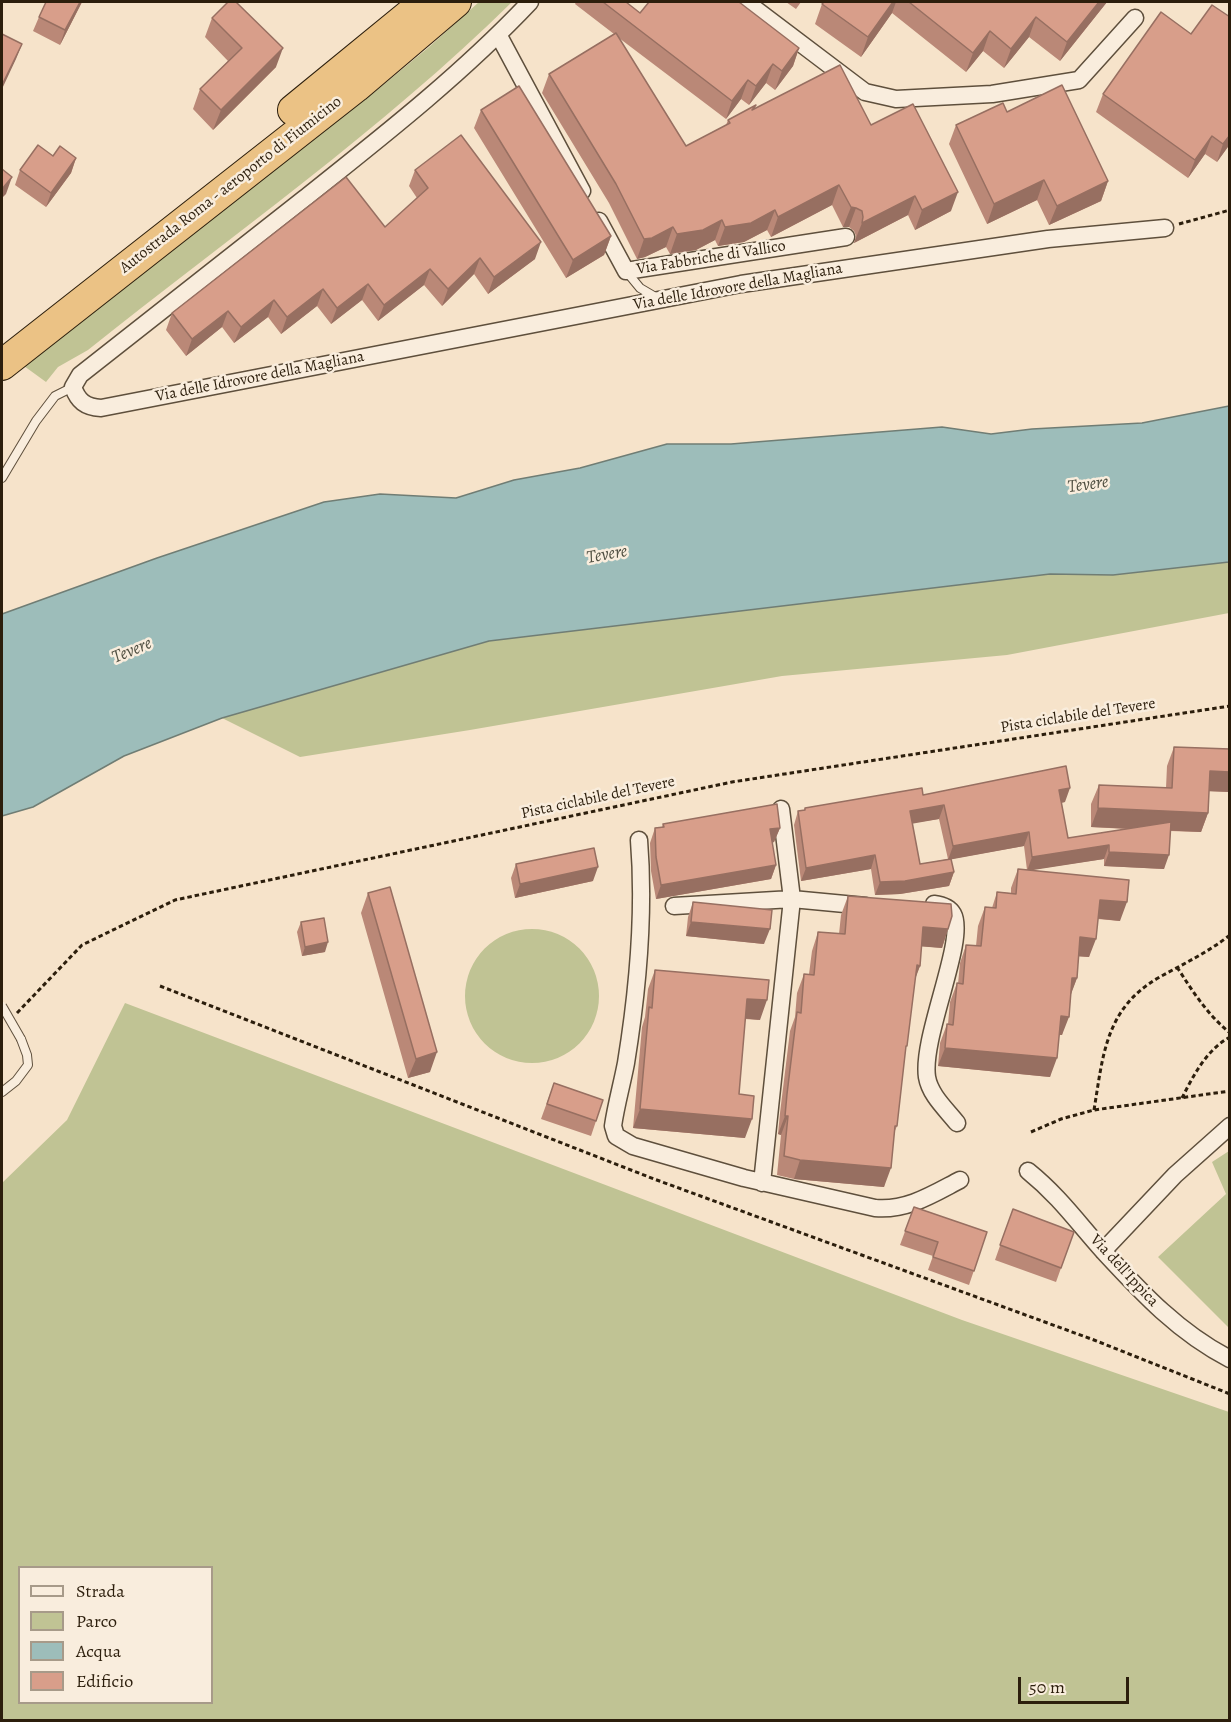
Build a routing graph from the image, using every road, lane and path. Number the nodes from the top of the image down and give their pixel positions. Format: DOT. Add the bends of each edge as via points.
graph roads {
  1 [pos="425,2"];
  2 [pos="456,2"];
  3 [pos="530,2"];
  4 [pos="746,2"];
  5 [pos="1136,18"];
  6 [pos="499,36"];
  7 [pos="1230,210"];
  8 [pos="1165,228"];
  9 [pos="846,237"];
  10 [pos="626,271"];
  11 [pos="660,300"];
  12 [pos="2,339"];
  13 [pos="2,365"];
  14 [pos="73,387"];
  15 [pos="2,478"];
  16 [pos="1230,706"];
  17 [pos="781,809"];
  18 [pos="639,840"];
  19 [pos="792,899"];
  20 [pos="919,905"];
  21 [pos="674,906"];
  22 [pos="877,907"];
  23 [pos="1230,935"];
  24 [pos="1177,967"];
  25 [pos="160,986"];
  26 [pos="2,1006"];
  27 [pos="14,1016"];
  28 [pos="1230,1035"];
  29 [pos="1230,1091"];
  30 [pos="2,1092"];
  31 [pos="1182,1098"];
  32 [pos="1094,1110"];
  33 [pos="957,1123"];
  34 [pos="1230,1126"];
  35 [pos="1031,1132"];
  36 [pos="1028,1171"];
  37 [pos="960,1180"];
  38 [pos="762,1183"];
  39 [pos="1103,1251"];
  40 [pos="1230,1359"];
  41 [pos="1230,1394"];
  1 -- 12 [label="highway, Autostrada Roma - aeroporto di Fiumicino"];
  2 -- 13 [label="highway, Autostrada Roma - aeroporto di Fiumicino" via="356,87"];
  3 -- 6 [label="street"];
  4 -- 5 [label="street" via="865,92 896,99 992,94 1079,80"];
  6 -- 10 [label="street, Via Fabbriche di Vallico"];
  6 -- 14 [label="street" via="354,160 80,375"];
  7 -- 8 [label="path"];
  8 -- 11 [label="street, Via delle Idrovore della Magliana" via="1048,239 741,284"];
  9 -- 10 [label="street, Via Fabbriche di Vallico"];
  10 -- 11 [label="lane" via="640,288"];
  11 -- 14 [label="street, Via delle Idrovore della Magliana" via="100,408 88,407"];
  14 -- 15 [label="lane" via="55,396"];
  16 -- 27 [label="path, Pista ciclabile del Tevere" via="732,782 175,900 82,945"];
  17 -- 19 [label="street"];
  18 -- 38 [label="street" via="642,924 614,1131 633,1146"];
  19 -- 21 [label="street"];
  19 -- 22 [label="street"];
  19 -- 38 [label="street"];
  20 -- 33 [label="street" via="946,907 955,921 954,946 931,1032 927,1069 932,1091"];
  23 -- 24 [label="path"];
  24 -- 28 [label="path" via="1212,1018"];
  24 -- 32 [label="path" via="1139,991 1116,1018 1100,1069"];
  25 -- 41 [label="path" via="632,1170"];
  26 -- 30 [label="lane, bridge" via="28,1059 22,1073"];
  28 -- 31 [label="path" via="1204,1061"];
  29 -- 31 [label="path"];
  31 -- 32 [label="path"];
  32 -- 35 [label="path"];
  34 -- 39 [label="street" via="1175,1175"];
  36 -- 39 [label="street, Via dell'Ippica" via="1062,1201"];
  37 -- 38 [label="street" via="915,1203 885,1209"];
  39 -- 40 [label="street, Via dell'Ippica" via="1173,1322"];
}
